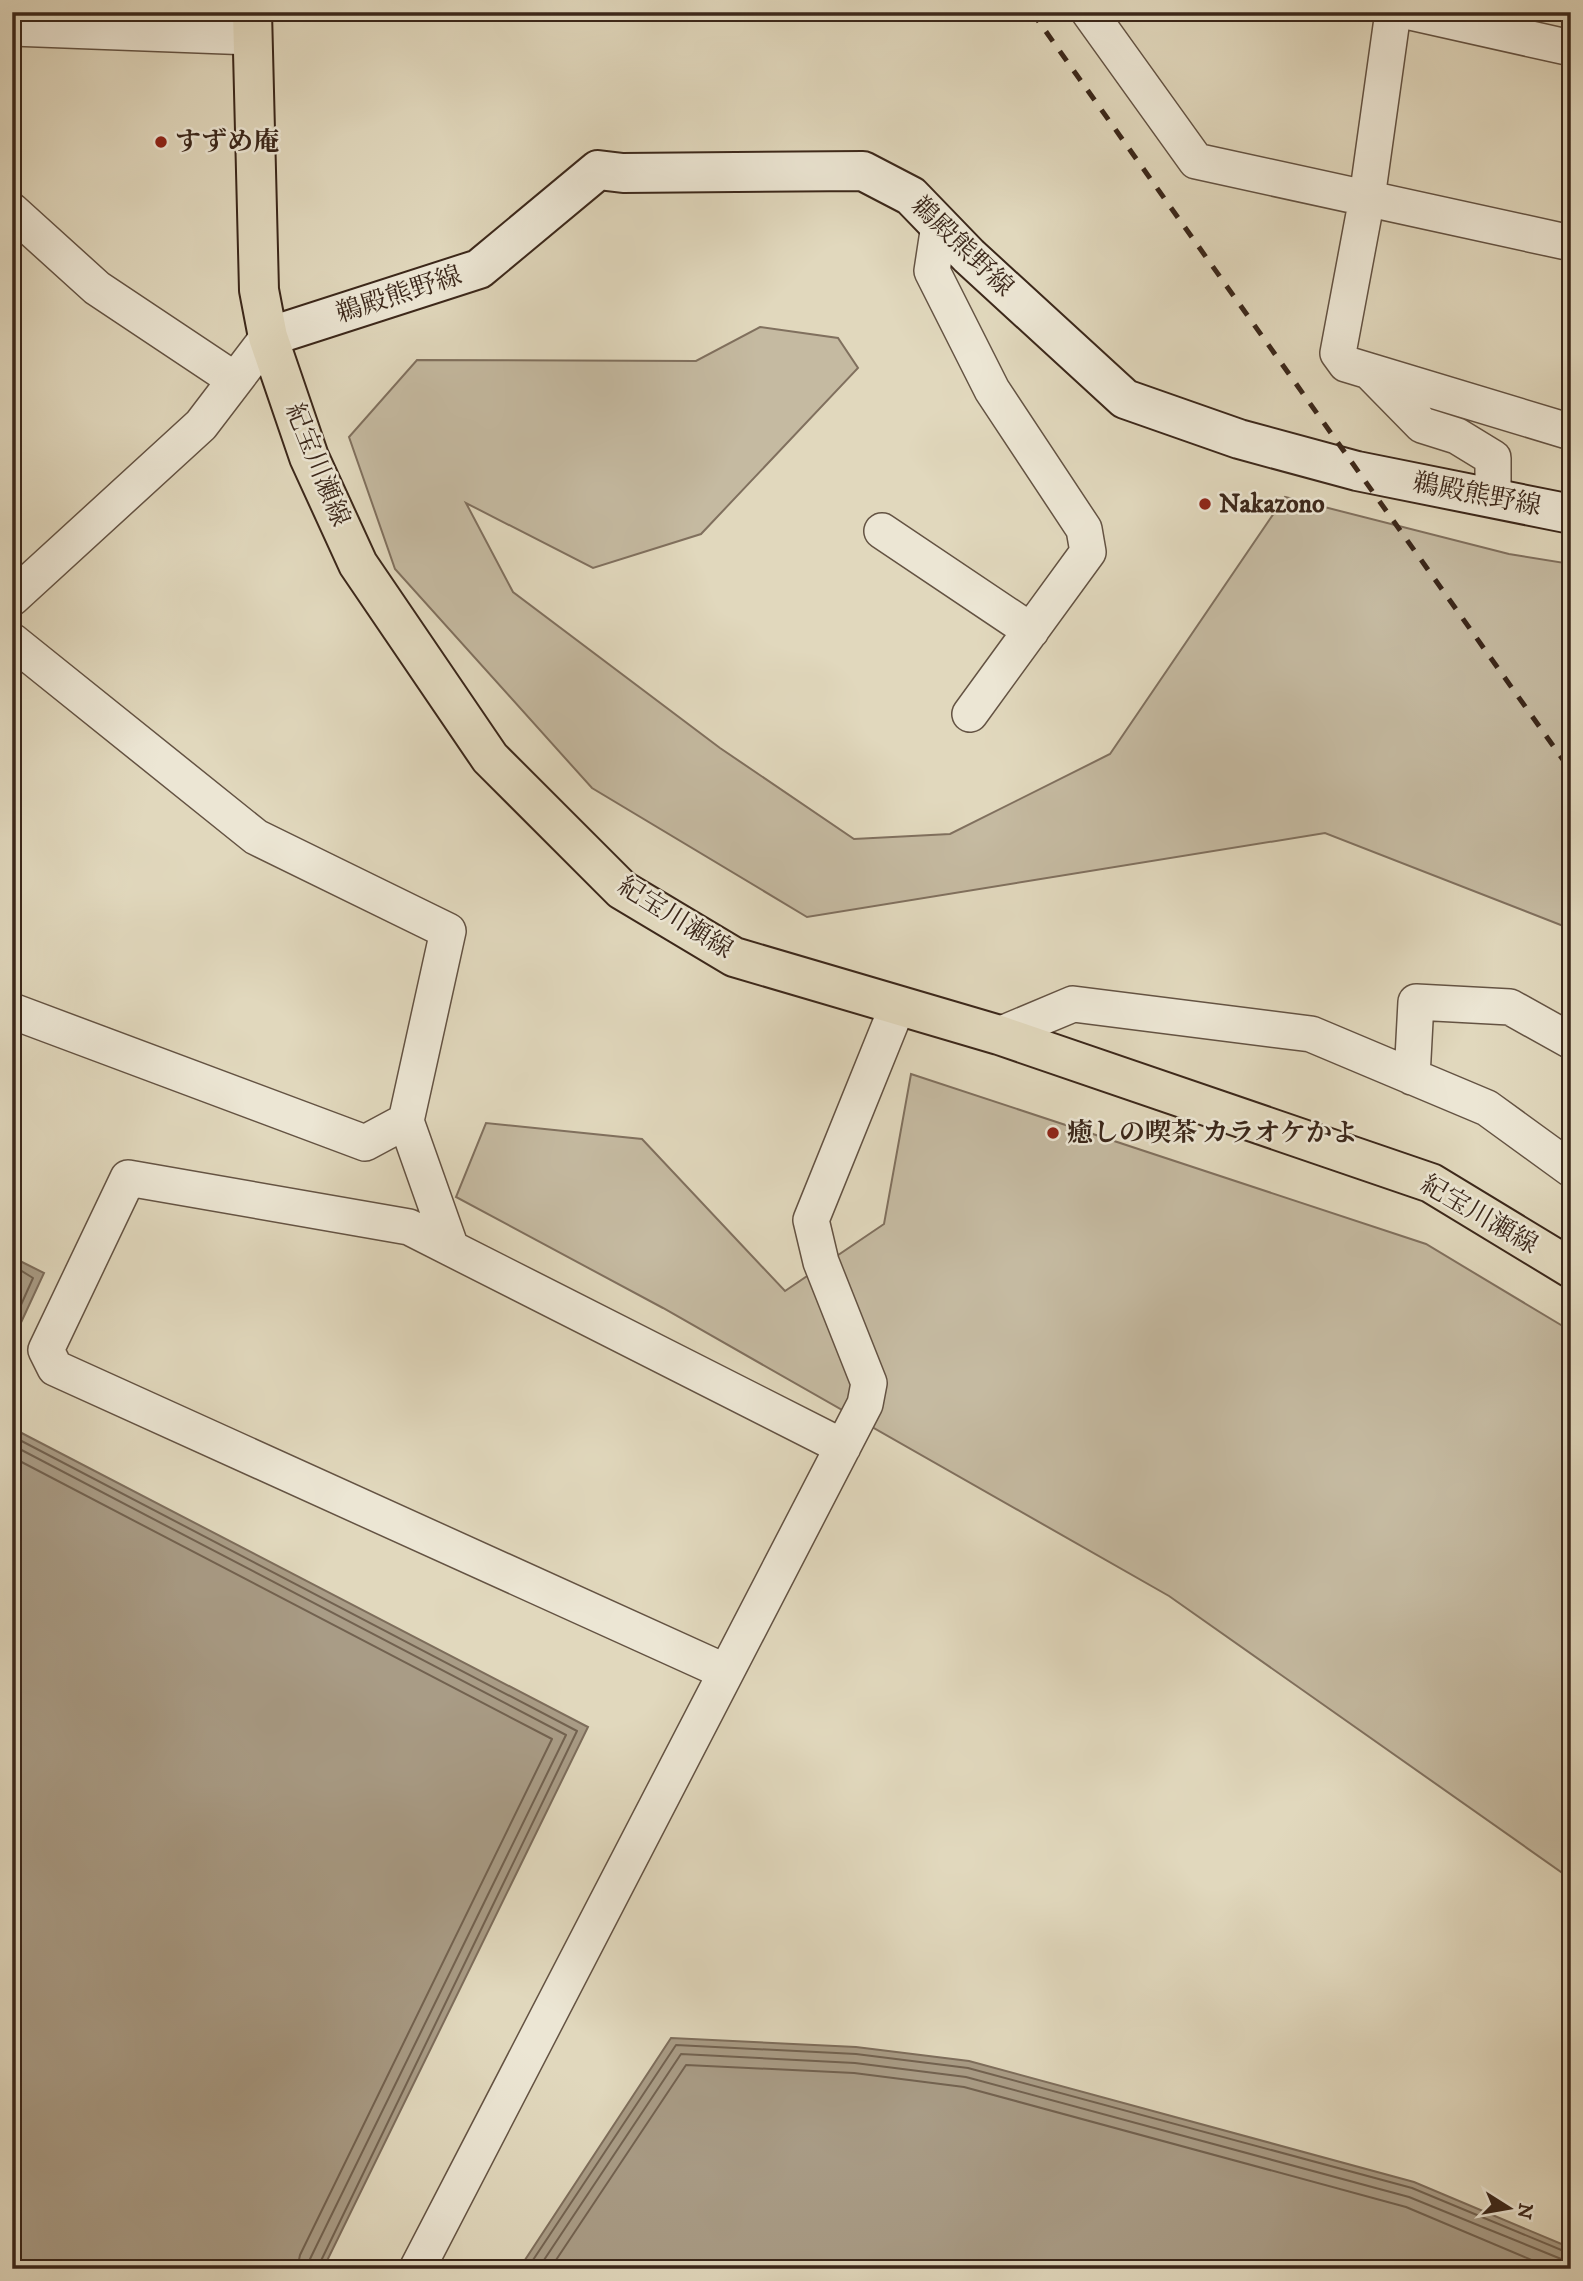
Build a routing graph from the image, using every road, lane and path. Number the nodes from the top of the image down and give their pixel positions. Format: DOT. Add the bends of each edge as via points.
graph roads {
  1 [pos="1089,12"];
  2 [pos="1393,12"];
  3 [pos="1410,12"];
  4 [pos="252,25"];
  5 [pos="12,28"];
  6 [pos="1571,48"];
  7 [pos="1367,198"];
  8 [pos="12,211"];
  9 [pos="939,225"];
  10 [pos="1571,243"];
  11 [pos="268,337"];
  12 [pos="1369,371"];
  13 [pos="235,380"];
  14 [pos="1571,432"];
  15 [pos="1493,498"];
  16 [pos="1571,514"];
  17 [pos="882,531"];
  18 [pos="12,598"];
  19 [pos="1031,631"];
  20 [pos="12,641"];
  21 [pos="970,714"];
  22 [pos="898,1005"];
  23 [pos="12,1011"];
  24 [pos="999,1035"];
  25 [pos="1571,1041"];
  26 [pos="1412,1077"];
  27 [pos="406,1121"];
  28 [pos="1571,1169"];
  29 [pos="451,1248"];
  30 [pos="1571,1268"];
  31 [pos="843,1447"];
  32 [pos="726,1672"];
  33 [pos="417,2269"];
  1 -- 7 [label="street" via="1196,161"];
  2 -- 7 [label="street"];
  3 -- 6 [label="street"];
  4 -- 5 [label="street"];
  4 -- 11 [label="main road, 紀宝川瀬線" via="259,290"];
  7 -- 10 [label="street"];
  7 -- 12 [label="street" via="1338,352 1346,364"];
  8 -- 13 [label="street" via="97,288"];
  9 -- 11 [label="main road, 鵜殿熊野線" via="911,196 863,171 598,170 480,269"];
  9 -- 15 [label="main road, 鵜殿熊野線" via="1125,399 1238,439 1357,471"];
  9 -- 19 [label="street" via="932,271 992,390 1084,529 1088,552"];
  11 -- 13 [label="street"];
  11 -- 22 [label="main road, 紀宝川瀬線" via="309,457 358,564 490,758 622,891 734,957"];
  12 -- 14 [label="street"];
  12 -- 15 [label="street" via="1422,425 1457,436 1493,458"];
  13 -- 18 [label="street" via="201,425"];
  15 -- 16 [label="main road, 鵜殿熊野線"];
  17 -- 19 [label="street"];
  19 -- 21 [label="street"];
  20 -- 27 [label="street" via="257,837 448,931"];
  22 -- 24 [label="main road, 紀宝川瀬線"];
  22 -- 31 [label="street" via="811,1220 821,1262 869,1383 865,1404"];
  23 -- 27 [label="street" via="365,1143"];
  24 -- 26 [label="street" via="1073,1004 1311,1034"];
  24 -- 30 [label="main road, 紀宝川瀬線" via="1431,1183"];
  25 -- 26 [label="street" via="1510,1007 1416,1002"];
  26 -- 28 [label="street" via="1488,1108"];
  27 -- 29 [label="street"];
  29 -- 31 [label="street"];
  29 -- 32 [label="street" via="409,1227 128,1178 46,1350 55,1368"];
  31 -- 32 [label="street"];
  32 -- 33 [label="street"];
}
